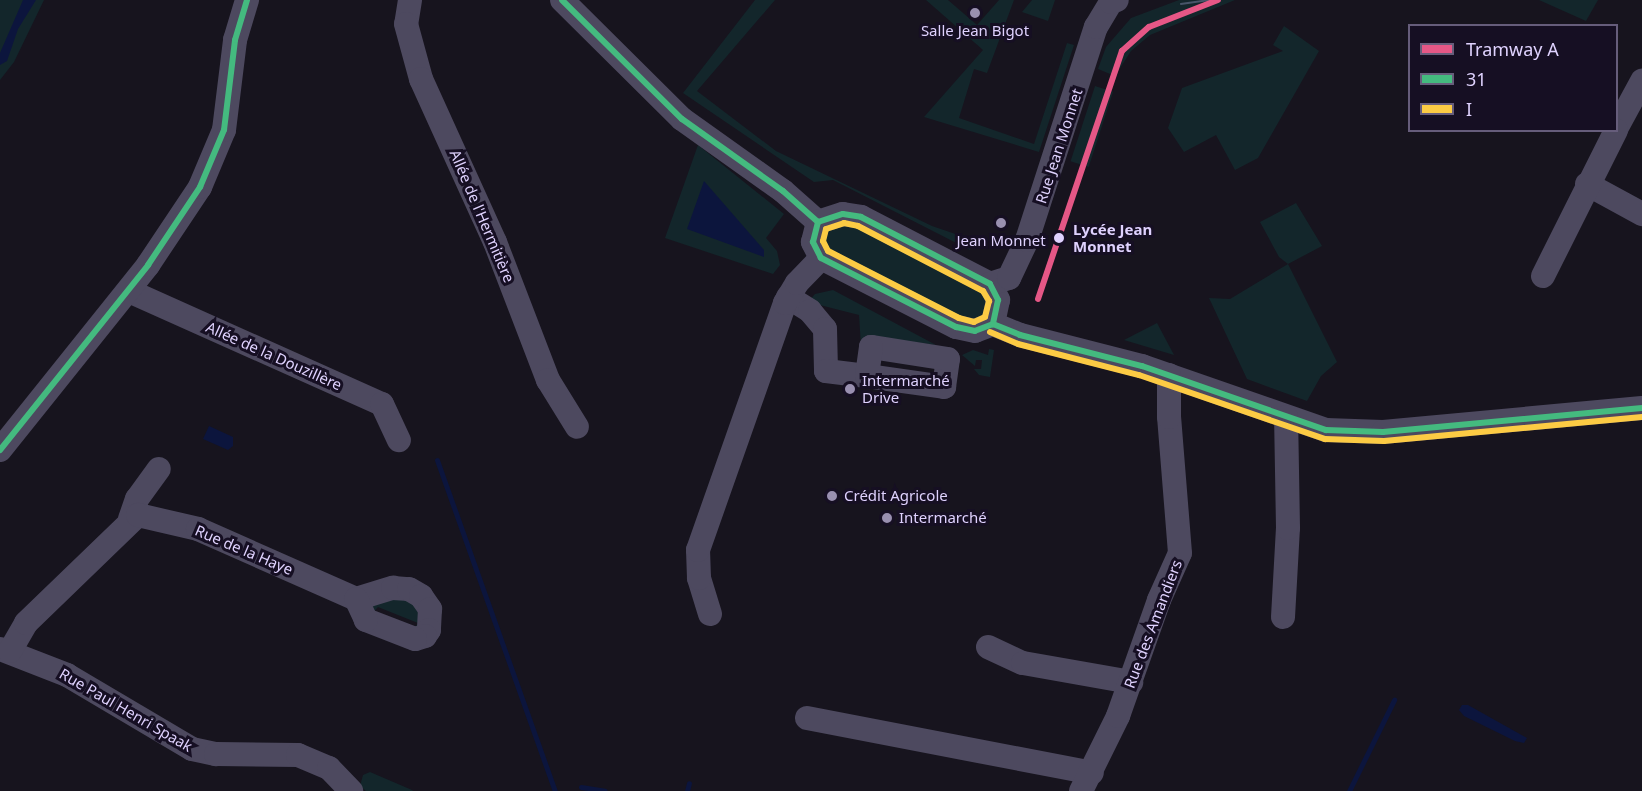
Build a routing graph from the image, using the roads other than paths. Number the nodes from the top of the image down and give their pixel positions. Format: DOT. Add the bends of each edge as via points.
graph roads {
  1 [pos="247,0"];
  2 [pos="410,0"];
  3 [pos="562,0"];
  4 [pos="1112,1"];
  5 [pos="1642,81"];
  6 [pos="1618,126"];
  7 [pos="1615,132"];
  8 [pos="1587,184"];
  9 [pos="1642,214"];
  10 [pos="818,222"];
  11 [pos="821,258"];
  12 [pos="1543,276"];
  13 [pos="990,284"];
  14 [pos="129,291"];
  15 [pos="788,297"];
  16 [pos="993,324"];
  17 [pos="1169,375"];
  18 [pos="867,376"];
  19 [pos="1642,408"];
  20 [pos="1286,417"];
  21 [pos="577,427"];
  22 [pos="399,440"];
  23 [pos="0,450"];
  24 [pos="159,468"];
  25 [pos="130,519"];
  26 [pos="356,599"];
  27 [pos="710,614"];
  28 [pos="1283,618"];
  29 [pos="988,647"];
  30 [pos="5,650"];
  31 [pos="1131,682"];
  32 [pos="807,718"];
  33 [pos="1087,782"];
  34 [pos="351,791"];
  1 -- 14 [label="street" via="235,40 230,100 220,143 186,211"];
  2 -- 21 [label="street, Allée de l'Hermitière" via="406,24 421,79 495,242 548,380"];
  3 -- 10 [label="street" via="682,119 783,191"];
  4 -- 13 [label="street, Rue Jean Monnet" via="1096,27 1027,240 1009,278"];
  5 -- 6 [label="street"];
  7 -- 8 [label="street"];
  8 -- 9 [label="street"];
  8 -- 12 [label="street"];
  10 -- 11 [label="street" via="813,242"];
  10 -- 13 [label="street" via="843,214 861,217"];
  11 -- 15 [label="street"];
  11 -- 16 [label="street" via="956,327 975,331"];
  13 -- 16 [label="street" via="998,300"];
  14 -- 22 [label="street, Allée de la Douzillère" via="382,404"];
  14 -- 23 [label="street"];
  15 -- 18 [label="street" via="810,311 825,329 826,371"];
  15 -- 27 [label="street" via="698,550 699,578"];
  16 -- 17 [label="street" via="1020,335"];
  17 -- 20 [label="street"];
  17 -- 31 [label="street, Rue des Amandiers" via="1180,553"];
  19 -- 20 [label="street" via="1383,432 1326,430"];
  20 -- 28 [label="street" via="1288,528"];
  24 -- 25 [label="street" via="137,499"];
  25 -- 26 [label="street, Rue de la Haye" via="145,514 198,529"];
  25 -- 30 [label="street" via="26,623"];
  29 -- 31 [label="street" via="1023,663"];
  30 -- 34 [label="street, Rue Paul Henri Spaak" via="73,678 192,749 216,754 298,755 329,768"];
  31 -- 33 [label="street, Rue des Amandiers"];
  32 -- 33 [label="street"];
}
